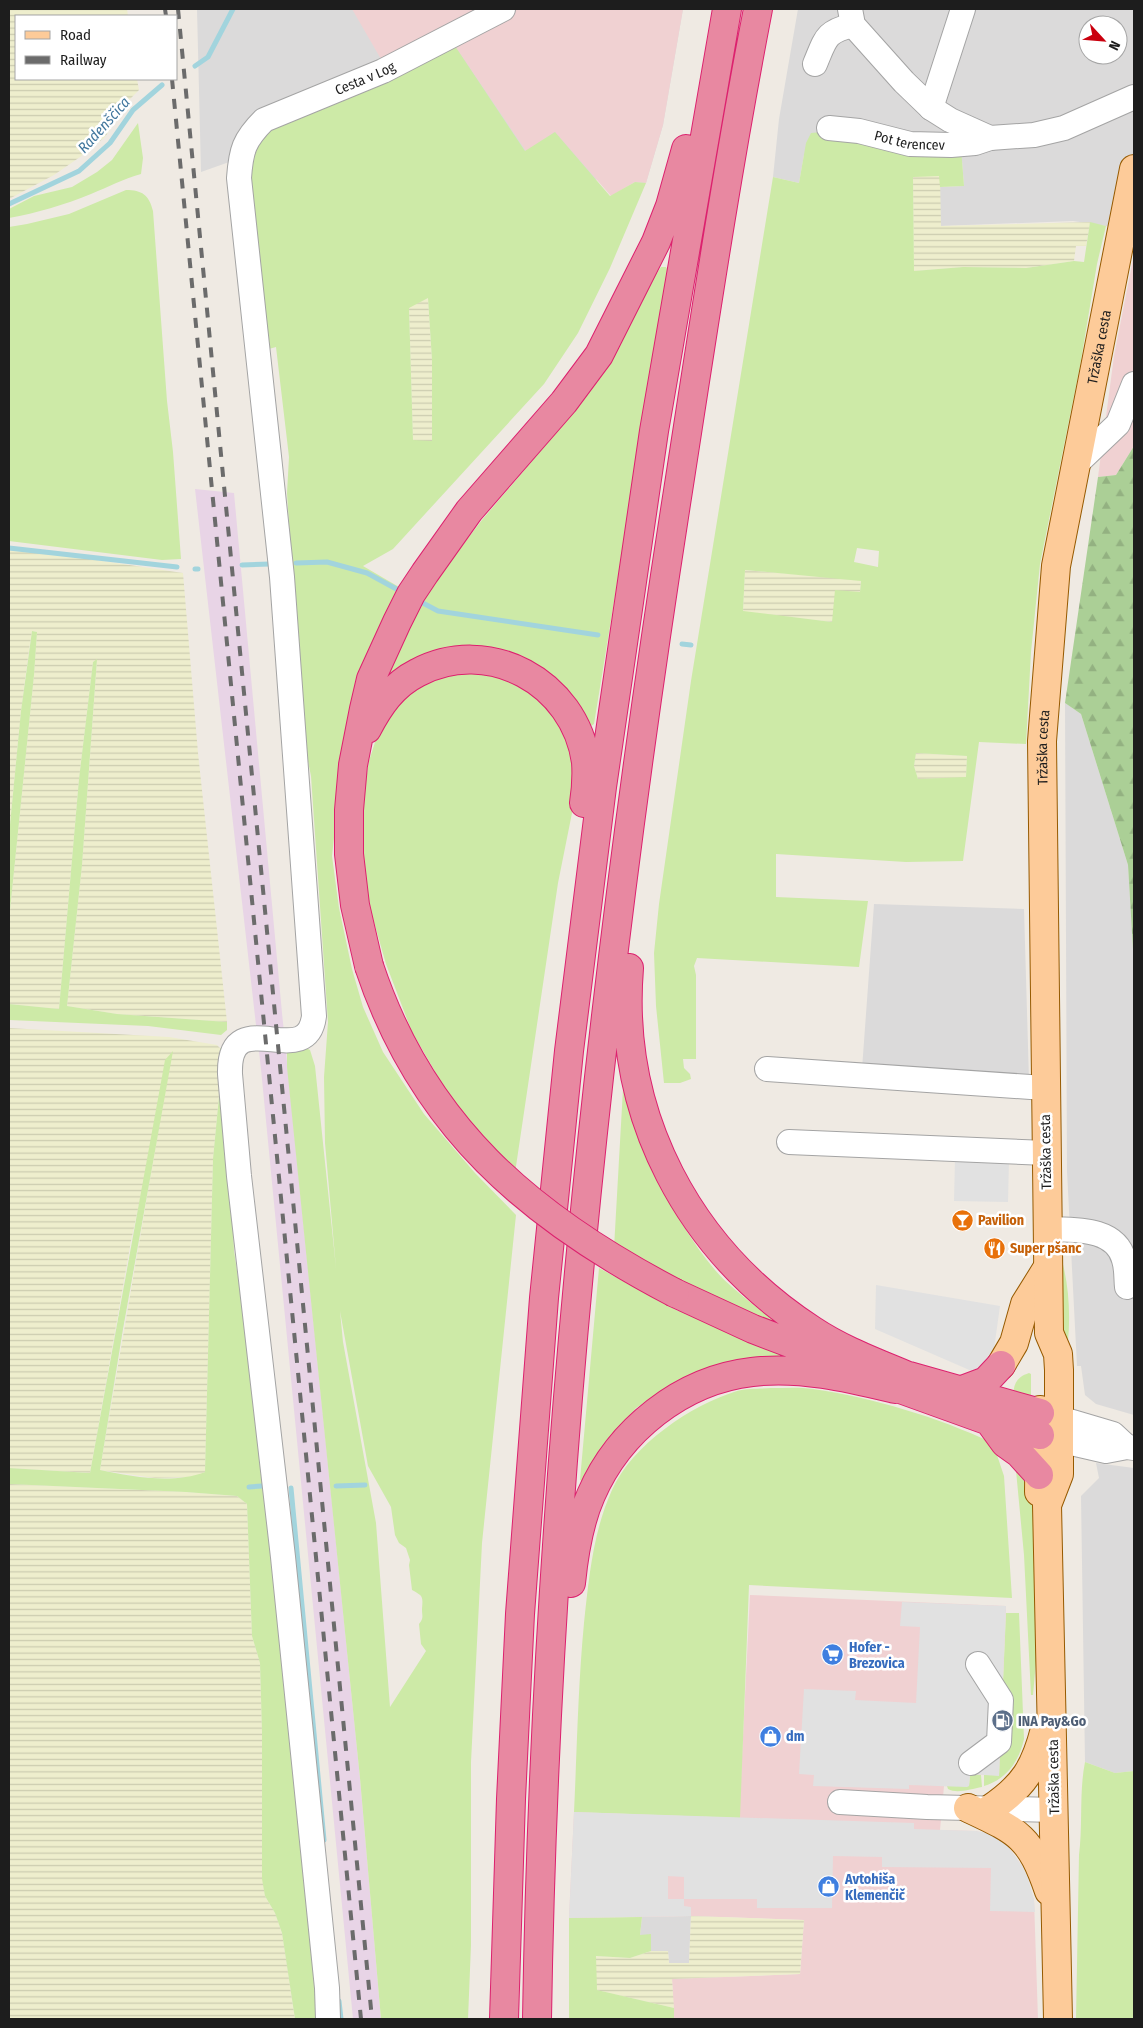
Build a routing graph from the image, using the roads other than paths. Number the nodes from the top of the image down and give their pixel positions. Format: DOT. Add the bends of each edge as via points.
graph roads {
  1 [pos="503,9"];
  2 [pos="727,9"];
  3 [pos="758,9"];
  4 [pos="963,9"];
  5 [pos="852,17"];
  6 [pos="719,51"];
  7 [pos="815,64"];
  8 [pos="1134,97"];
  9 [pos="931,108"];
  10 [pos="829,128"];
  11 [pos="990,138"];
  12 [pos="1134,169"];
  13 [pos="1131,200"];
  14 [pos="1134,384"];
  15 [pos="1075,465"];
  16 [pos="353,765"];
  17 [pos="623,875"];
  18 [pos="589,892"];
  19 [pos="767,1069"];
  20 [pos="1045,1088"];
  21 [pos="789,1142"];
  22 [pos="1046,1153"];
  23 [pos="1048,1229"];
  24 [pos="1048,1267"];
  25 [pos="1127,1287"];
  26 [pos="1001,1366"];
  27 [pos="901,1382"];
  28 [pos="962,1390"];
  29 [pos="989,1421"];
  30 [pos="1049,1427"];
  31 [pos="1131,1448"];
  32 [pos="1039,1475"];
  33 [pos="1047,1505"];
  34 [pos="978,1664"];
  35 [pos="549,1694"];
  36 [pos="1052,1701"];
  37 [pos="972,1763"];
  38 [pos="840,1802"];
  39 [pos="979,1808"];
  40 [pos="1054,1810"];
  41 [pos="1056,1909"];
  42 [pos="328,2019"];
  43 [pos="504,2019"];
  44 [pos="537,2019"];
  45 [pos="1058,2019"];
  1 -- 42 [label="street, Cesta v Log" via="383,71 264,120 252,132 240,156 239,178 282,577 314,1016 309,1034 301,1038 252,1038 237,1044 230,1059 230,1074"];
  2 -- 6 [label="highway"];
  3 -- 17 [label="highway" via="708,294"];
  4 -- 9 [label="street"];
  5 -- 7 [label="street, Pot terencev" via="826,38"];
  5 -- 9 [label="street, Pot terencev" via="904,82"];
  6 -- 16 [label="highway" via="703,74 678,180 641,275 599,355 564,402 469,511 411,594 371,679"];
  6 -- 18 [label="highway" via="654,430"];
  8 -- 11 [label="street, Pot terencev" via="1064,128 1034,135"];
  9 -- 11 [label="street, Pot terencev"];
  10 -- 11 [label="street, Pot terencev" via="860,131 910,144 959,144"];
  12 -- 13 [label="main road, Tržaška cesta"];
  13 -- 15 [label="main road, Tržaška cesta"];
  14 -- 15 [label="street" via="1118,424"];
  15 -- 20 [label="main road, Tržaška cesta" via="1056,566 1042,741"];
  16 -- 18 [label="highway" via="377,709 389,694 416,673 470,659 490,661 525,673 544,685 568,712 582,745 586,781 579,851"];
  16 -- 27 [label="highway, bridge" via="349,854 354,905 368,966 386,1014 414,1069 478,1153 522,1195 570,1231 675,1293 839,1362"];
  17 -- 27 [label="highway" via="634,909 626,996 631,1061 648,1125 688,1207 734,1266 765,1295 792,1317"];
  17 -- 35 [label="highway" via="577,1296 557,1538"];
  18 -- 43 [label="highway" via="559,1149 532,1446 520,1614"];
  19 -- 20 [label="street"];
  20 -- 22 [label="main road, Tržaška cesta"];
  21 -- 22 [label="street"];
  22 -- 23 [label="main road, Tržaška cesta"];
  23 -- 24 [label="main road, Tržaška cesta"];
  23 -- 25 [label="street" via="1099,1233 1116,1243 1124,1259"];
  24 -- 26 [label="main road" via="1025,1304 1014,1343"];
  24 -- 30 [label="main road, Tržaška cesta" via="1049,1333 1041,1351"];
  26 -- 28 [label="highway" via="986,1380"];
  27 -- 28 [label="highway"];
  27 -- 29 [label="highway"];
  27 -- 35 [label="highway" via="800,1371 751,1372 691,1390 648,1418 615,1454 591,1495 574,1554 565,1652"];
  28 -- 30 [label="highway"];
  29 -- 30 [label="highway"];
  29 -- 32 [label="highway" via="1005,1443"];
  30 -- 31 [label="street" via="1113,1434"];
  30 -- 32 [label="main road, Tržaška cesta"];
  30 -- 33 [label="main road, Tržaška cesta" via="1059,1474"];
  32 -- 33 [label="main road, Tržaška cesta" via="1039,1495"];
  33 -- 36 [label="main road, Tržaška cesta"];
  34 -- 37 [label="street" via="1001,1700 999,1742"];
  35 -- 44 [label="highway"];
  36 -- 39 [label="main road" via="1032,1768 1016,1789"];
  36 -- 40 [label="main road, Tržaška cesta"];
  38 -- 39 [label="street"];
  39 -- 40 [label="street"];
  39 -- 41 [label="main road" via="1024,1840 1036,1857"];
  40 -- 41 [label="main road, Tržaška cesta"];
  41 -- 45 [label="main road, Tržaška cesta"];
}
